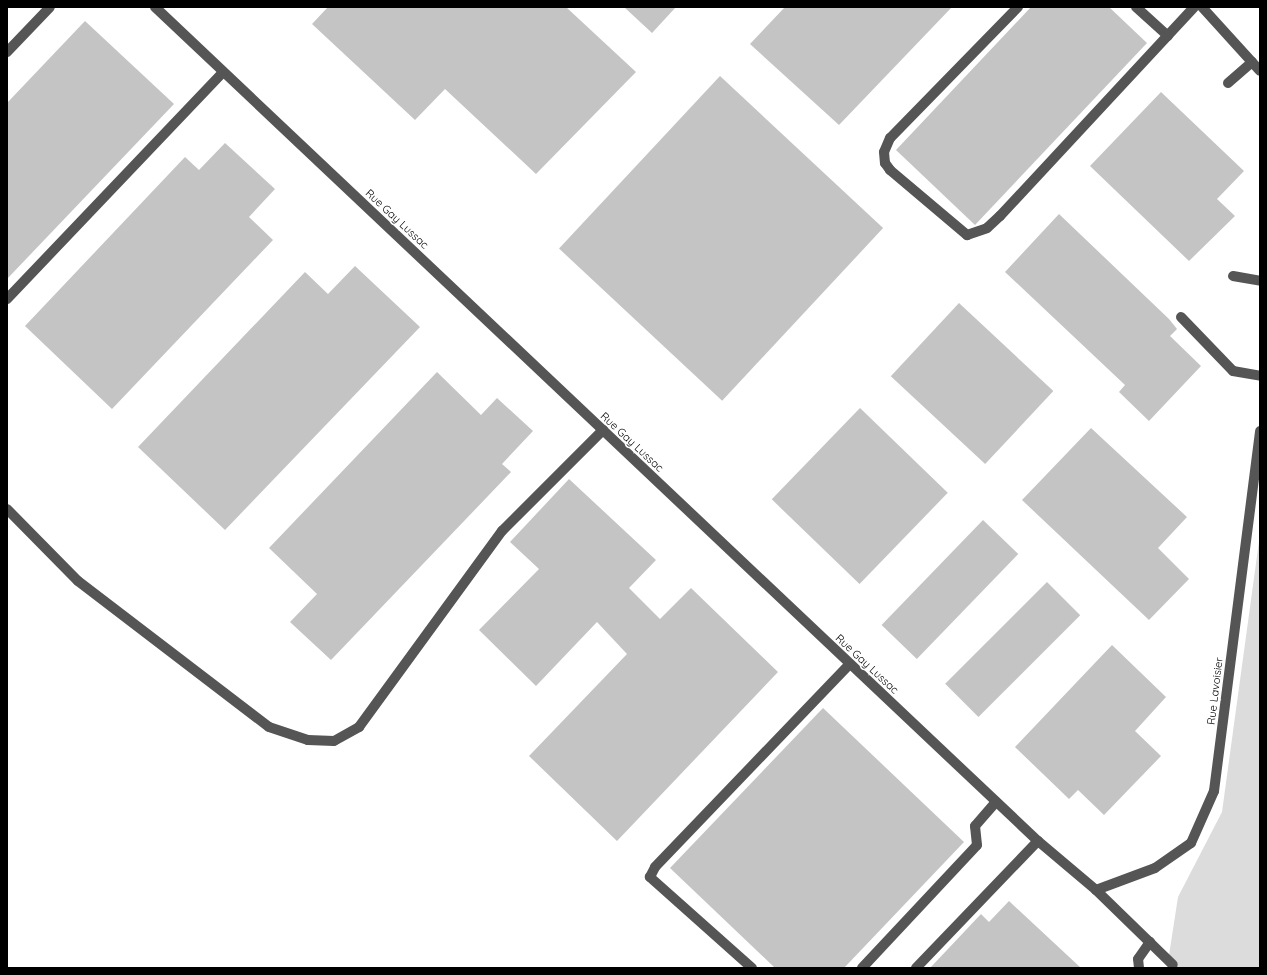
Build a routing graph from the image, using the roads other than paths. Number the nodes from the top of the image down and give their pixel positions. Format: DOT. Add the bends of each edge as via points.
graph roads {
  1 [pos="50,7"];
  2 [pos="155,7"];
  3 [pos="1018,7"];
  4 [pos="1136,7"];
  5 [pos="1194,7"];
  6 [pos="1202,7"];
  7 [pos="1168,36"];
  8 [pos="7,52"];
  9 [pos="1252,62"];
  10 [pos="1260,71"];
  11 [pos="224,72"];
  12 [pos="1228,83"];
  13 [pos="1233,276"];
  14 [pos="1260,281"];
  15 [pos="7,299"];
  16 [pos="1181,318"];
  17 [pos="1260,376"];
  18 [pos="603,430"];
  19 [pos="1260,431"];
  20 [pos="7,509"];
  21 [pos="850,664"];
  22 [pos="996,802"];
  23 [pos="1038,841"];
  24 [pos="1096,890"];
  25 [pos="1150,942"];
  26 [pos="1173,965"];
  27 [pos="752,968"];
  28 [pos="862,968"];
  29 [pos="916,968"];
  30 [pos="1139,968"];
  1 -- 8 [label="street"];
  2 -- 11 [label="street, Rue Gay Lussac"];
  3 -- 7 [label="street" via="890,138 884,152 884,163 890,170 967,235 987,228 1000,216"];
  4 -- 7 [label="street"];
  5 -- 7 [label="street"];
  6 -- 9 [label="street"];
  9 -- 10 [label="street"];
  9 -- 12 [label="street"];
  11 -- 15 [label="street"];
  11 -- 18 [label="street, Rue Gay Lussac"];
  13 -- 14 [label="street"];
  16 -- 17 [label="street" via="1233,371"];
  18 -- 20 [label="street" via="502,531 359,727 334,741 308,740 269,727 78,581"];
  18 -- 21 [label="street, Rue Gay Lussac"];
  19 -- 24 [label="street, Rue Lavoisier" via="1214,791 1192,843 1155,868"];
  21 -- 22 [label="street, Rue Gay Lussac"];
  21 -- 27 [label="street" via="655,867 650,877"];
  22 -- 23 [label="street, Rue Gay Lussac"];
  22 -- 28 [label="street" via="975,826 977,845"];
  23 -- 24 [label="street, Rue Gay Lussac"];
  23 -- 29 [label="street"];
  24 -- 25 [label="street, Rue Gay Lussac"];
  25 -- 26 [label="street, Rue Gay Lussac"];
  25 -- 30 [label="street" via="1138,959"];
}
